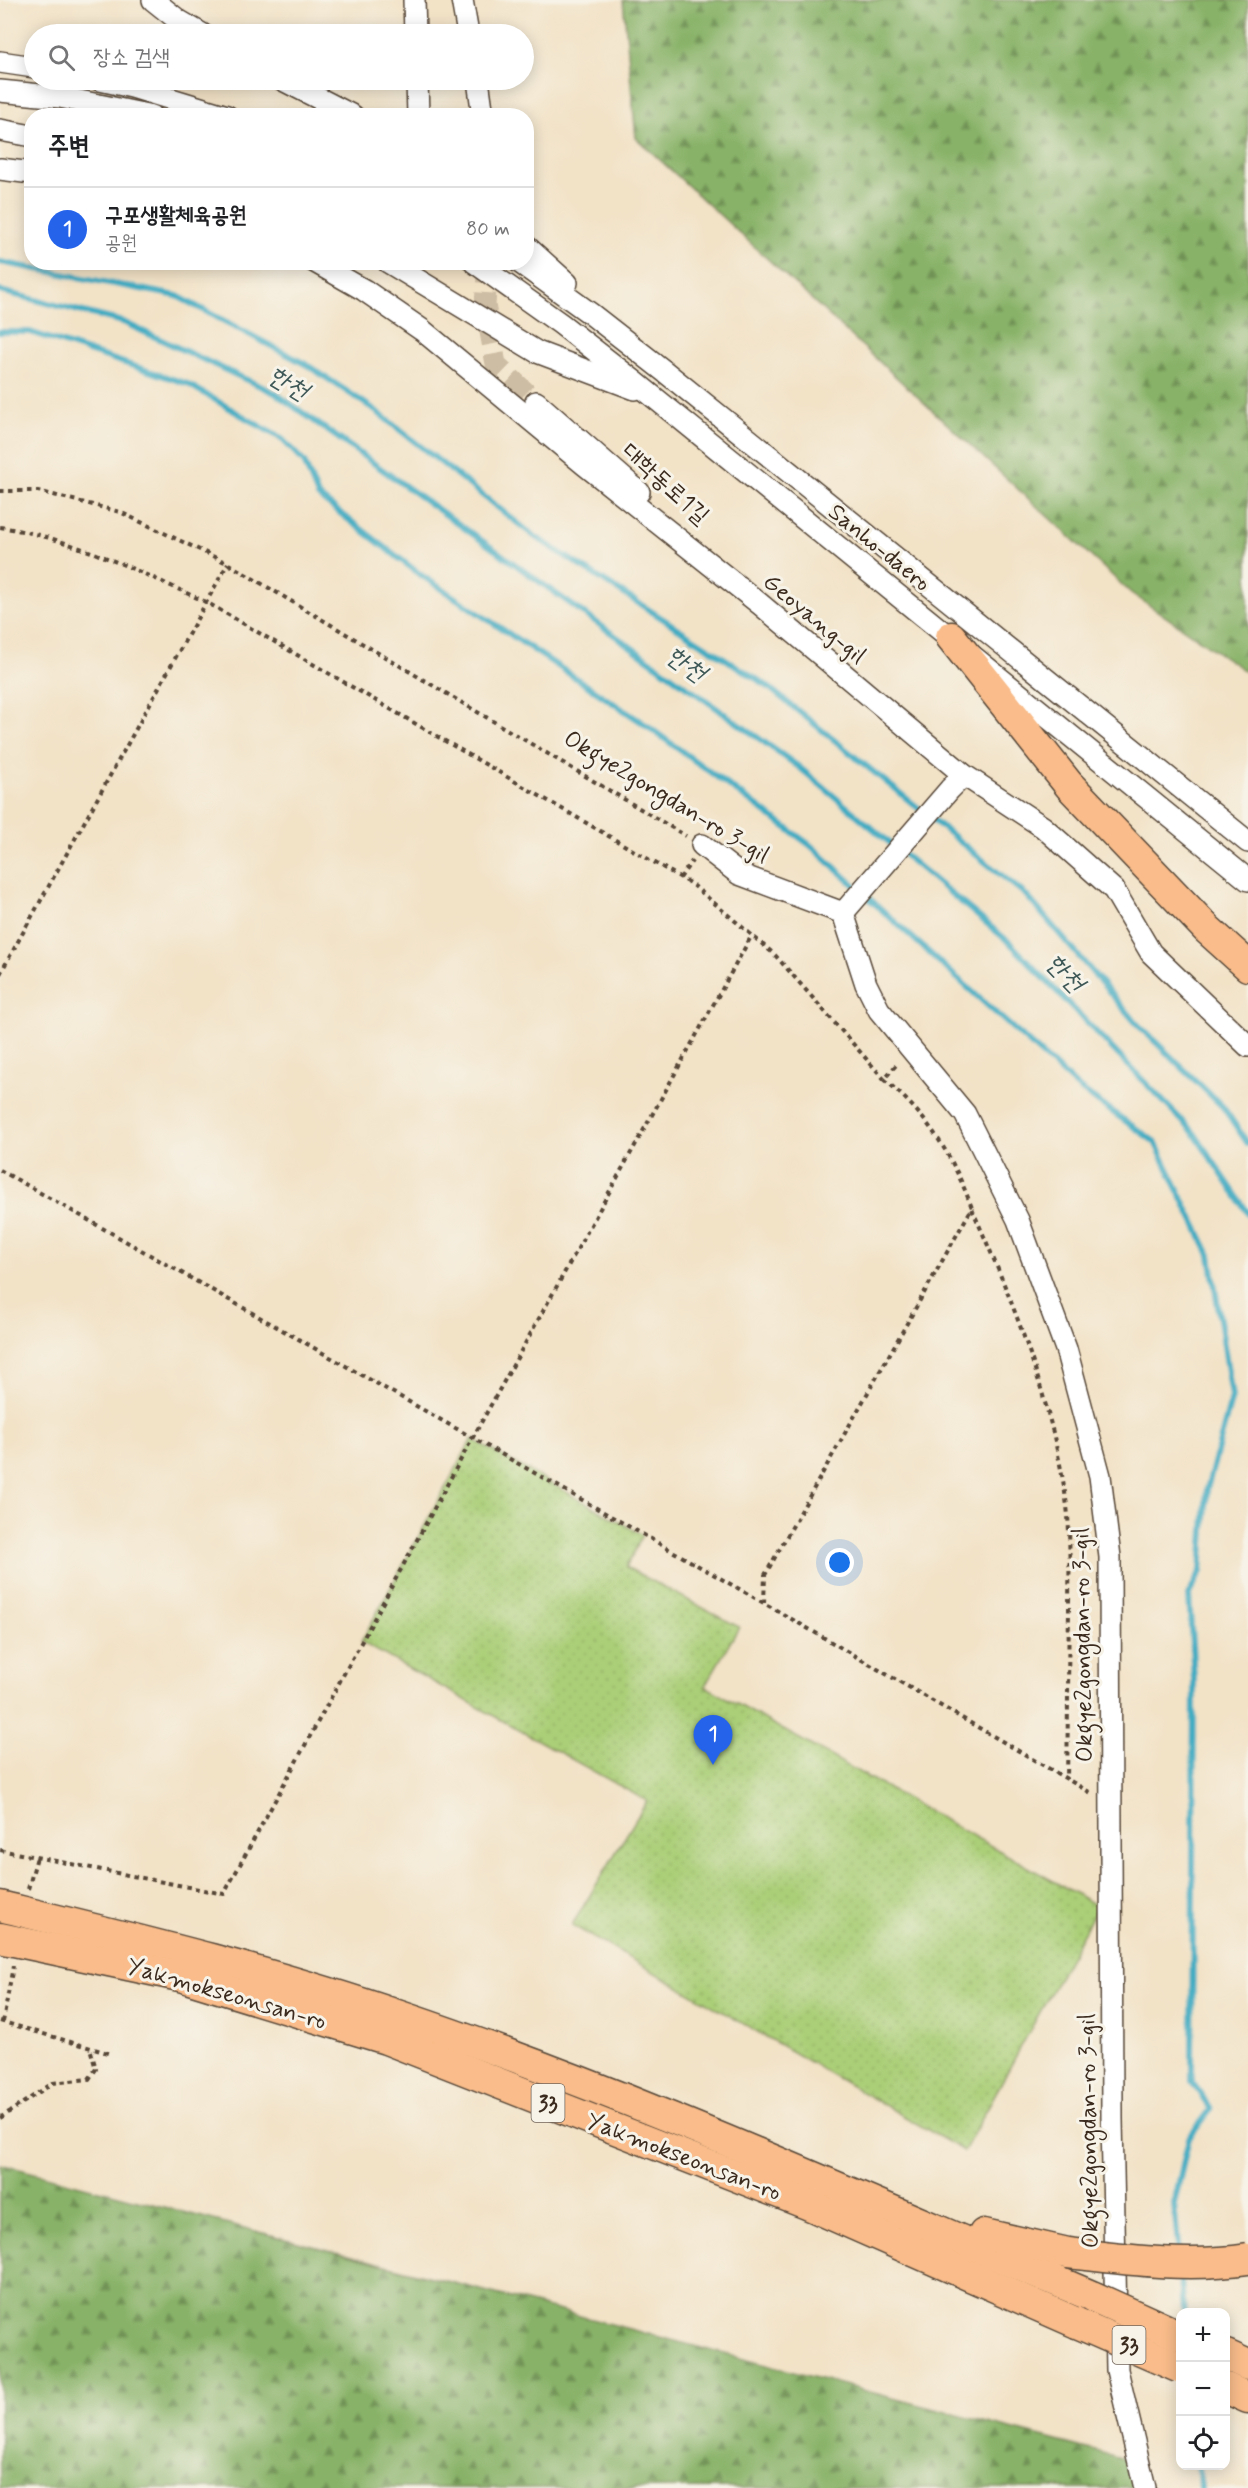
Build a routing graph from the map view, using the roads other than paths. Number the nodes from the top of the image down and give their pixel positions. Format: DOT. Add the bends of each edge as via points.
graph roads {
  1 [pos="153,0"];
  2 [pos="414,0"];
  3 [pos="462,0"];
  4 [pos="185,24"];
  5 [pos="415,24"];
  6 [pos="466,24"];
  7 [pos="0,62"];
  8 [pos="24,66"];
  9 [pos="142,90"];
  10 [pos="302,90"];
  11 [pos="417,90"];
  12 [pos="479,90"];
  13 [pos="0,91"];
  14 [pos="113,108"];
  15 [pos="201,108"];
  16 [pos="337,108"];
  17 [pos="418,108"];
  18 [pos="482,108"];
  19 [pos="0,130"];
  20 [pos="24,134"];
  21 [pos="0,169"];
  22 [pos="24,172"];
  23 [pos="534,253"];
  24 [pos="329,270"];
  25 [pos="401,270"];
  26 [pos="485,270"];
  27 [pos="530,270"];
  28 [pos="621,337"];
  29 [pos="654,397"];
  30 [pos="536,402"];
  31 [pos="760,604"];
  32 [pos="951,637"];
  33 [pos="957,782"];
  34 [pos="1248,842"];
  35 [pos="702,845"];
  36 [pos="1248,880"];
  37 [pos="847,908"];
  38 [pos="1248,966"];
  39 [pos="1248,1046"];
  40 [pos="0,1906"];
  41 [pos="0,1938"];
  42 [pos="7,1957"];
  43 [pos="275,2005"];
  44 [pos="758,2154"];
  45 [pos="1248,2259"];
  46 [pos="1176,2334"];
  47 [pos="1230,2357"];
  48 [pos="1248,2365"];
  49 [pos="1176,2366"];
  50 [pos="1230,2390"];
  51 [pos="1248,2398"];
  52 [pos="1145,2488"];
  1 -- 4 [label="street"];
  2 -- 5 [label="street"];
  3 -- 6 [label="street"];
  7 -- 8 [label="street"];
  9 -- 15 [label="street"];
  10 -- 16 [label="street"];
  11 -- 17 [label="street"];
  12 -- 18 [label="street"];
  13 -- 14 [label="street"];
  19 -- 20 [label="street"];
  21 -- 22 [label="street"];
  23 -- 28 [label="street"];
  24 -- 31 [label="street, Geoyang-gil" via="422,330"];
  25 -- 29 [label="street" via="537,351"];
  26 -- 29 [label="street, Sanho-daero"];
  27 -- 28 [label="street, Sanho-daero"];
  28 -- 34 [label="street, Sanho-daero"];
  29 -- 32 [label="street, Sanho-daero"];
  30 -- 31 [label="street, 대학동로1길"];
  31 -- 33 [label="street, Geoyang-gil"];
  32 -- 36 [label="street, Sanho-daero"];
  32 -- 38 [label="highway" via="1069,785 1207,929"];
  33 -- 37 [label="street"];
  33 -- 39 [label="street, Geoyang-gil" via="1043,827 1114,890 1151,953"];
  35 -- 37 [label="street, Okgye2gongdan-ro 3-gil" via="739,874"];
  37 -- 52 [label="street, Okgye2gongdan-ro 3-gil" via="866,984 879,1010 965,1114 1018,1220 1066,1349 1100,1476 1110,1557 1117,2370"];
  40 -- 44 [label="highway, Yakmokseonsan-ro / 33" via="190,1952 398,2015 581,2081"];
  41 -- 43 [label="highway, Yakmokseonsan-ro / 33" via="180,1976"];
  42 -- 43 [label="highway"];
  43 -- 49 [label="highway, Yakmokseonsan-ro / 33, bridge" via="386,2040 807,2204"];
  44 -- 45 [label="highway, bridge" via="932,2218 1068,2253 1178,2264"];
  44 -- 46 [label="highway, Yakmokseonsan-ro / 33, bridge"];
  47 -- 48 [label="highway"];
  50 -- 51 [label="highway"];
}
